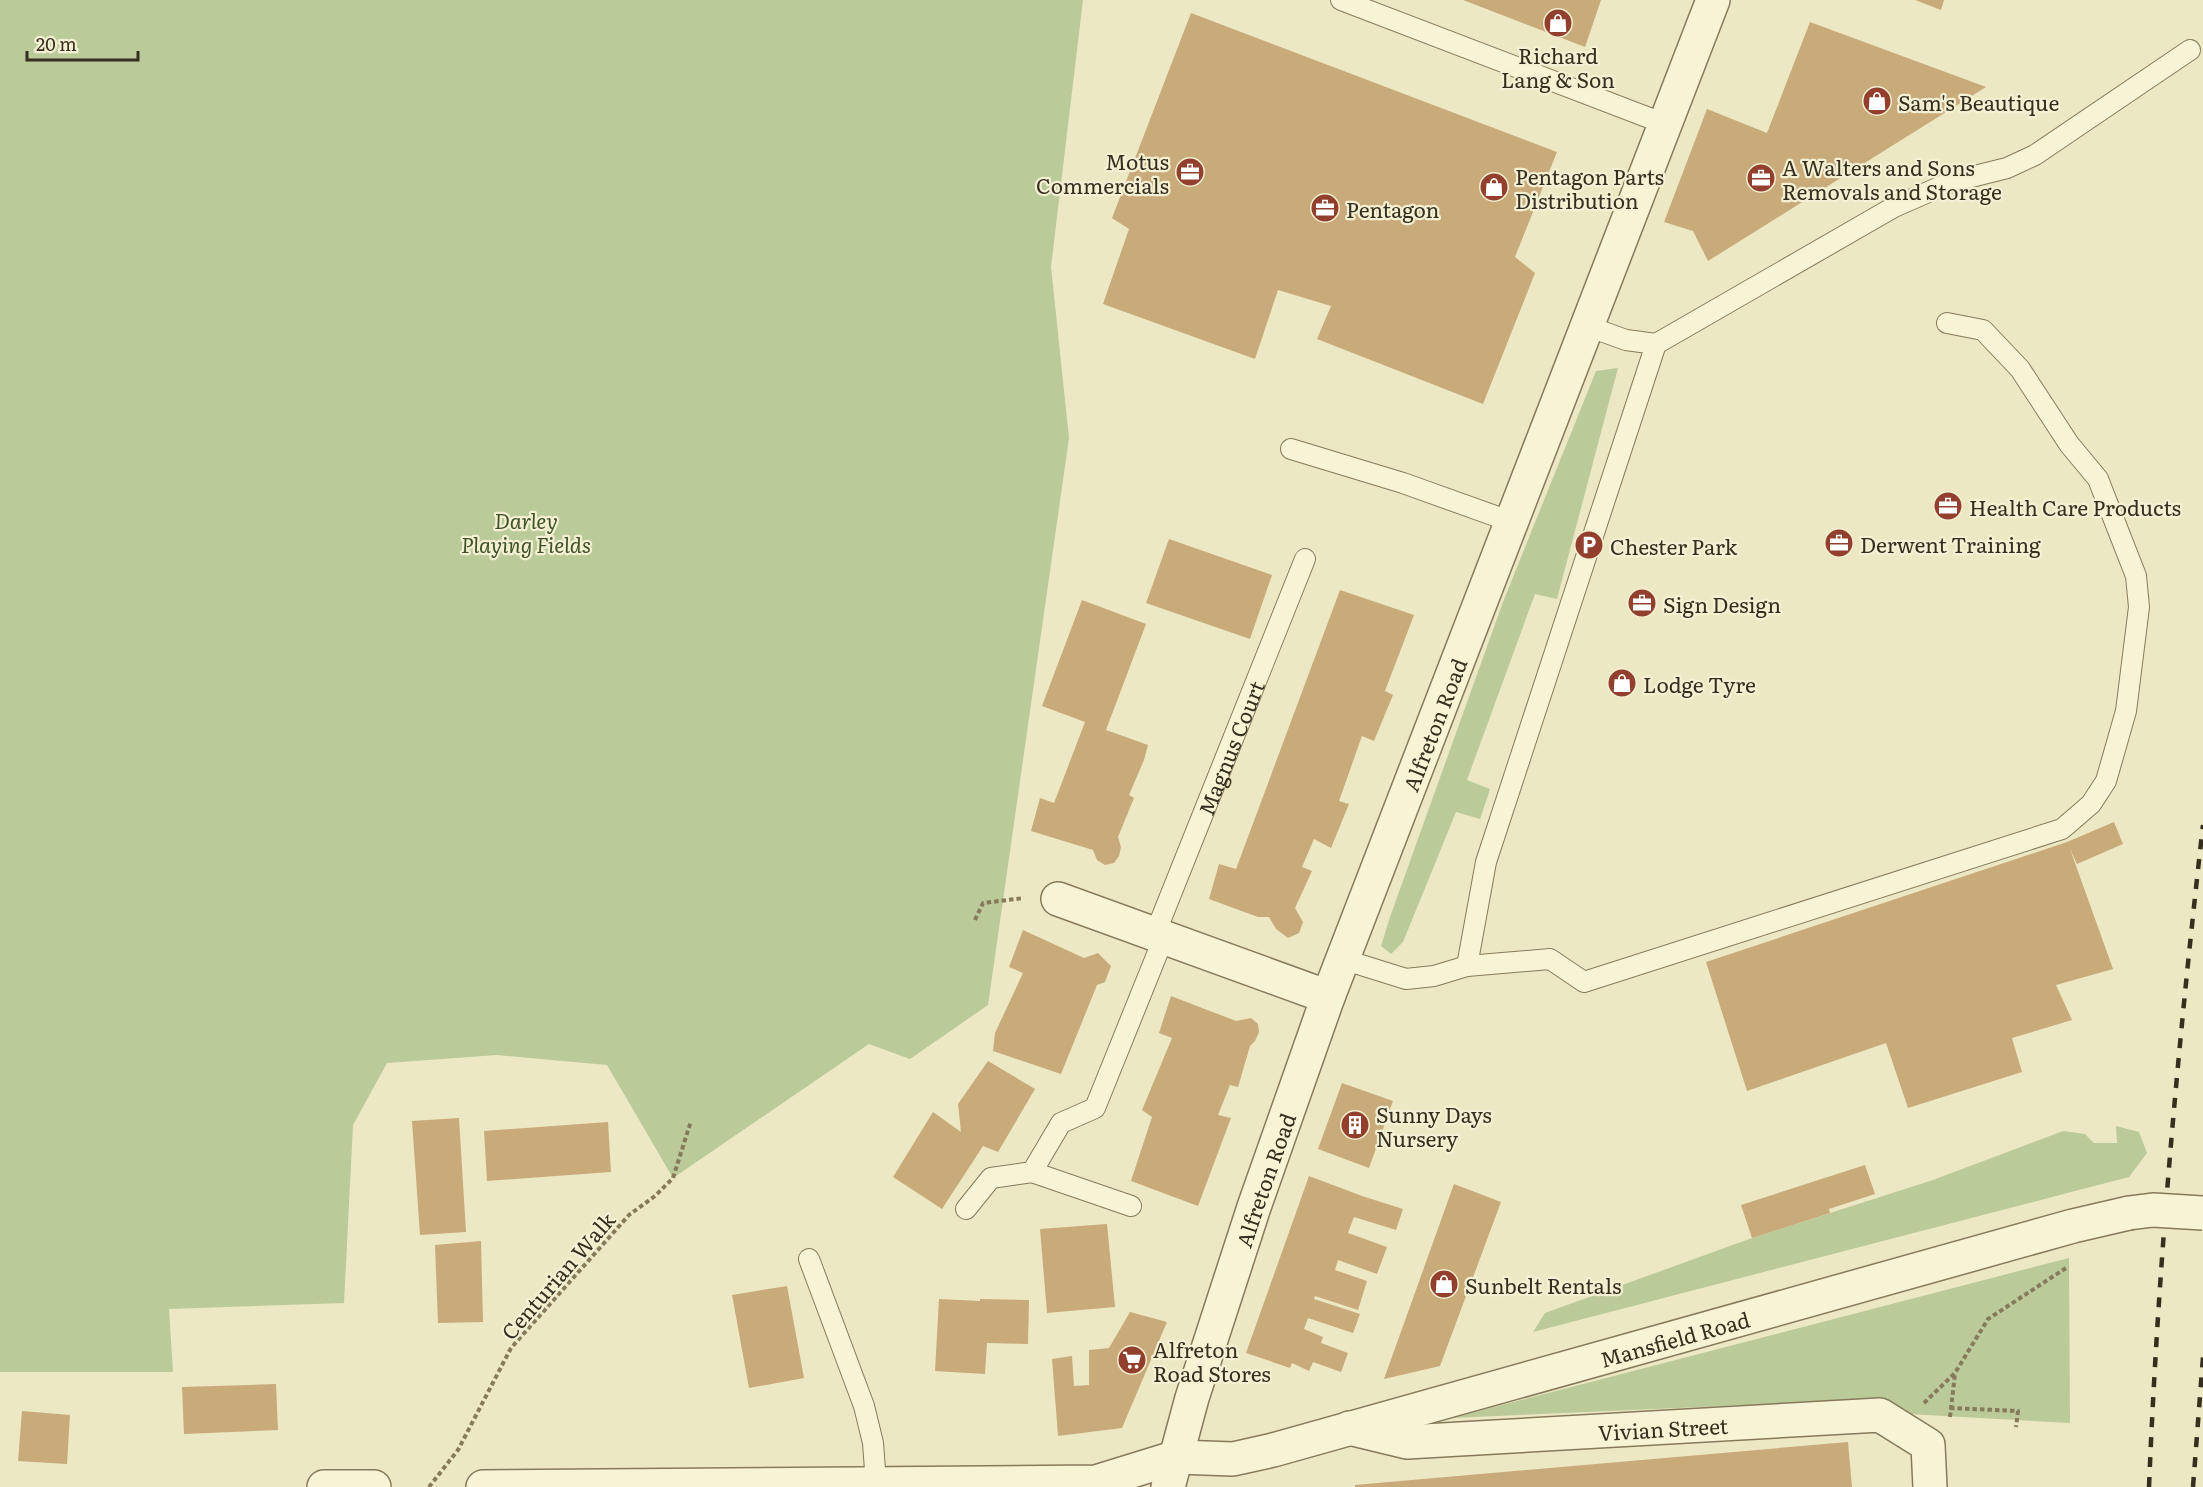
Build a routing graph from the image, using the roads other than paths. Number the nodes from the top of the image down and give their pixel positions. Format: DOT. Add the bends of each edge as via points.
graph roads {
  1 [pos="1341,0"];
  2 [pos="1713,0"];
  3 [pos="2190,50"];
  4 [pos="1665,124"];
  5 [pos="1947,322"];
  6 [pos="1587,326"];
  7 [pos="1656,344"];
  8 [pos="1291,449"];
  9 [pos="1512,522"];
  10 [pos="1305,559"];
  11 [pos="1058,899"];
  12 [pos="1159,935"];
  13 [pos="1342,959"];
  14 [pos="1467,966"];
  15 [pos="1328,997"];
  16 [pos="1032,1172"];
  17 [pos="1131,1206"];
  18 [pos="966,1209"];
  19 [pos="2203,1213"];
  20 [pos="809,1259"];
  21 [pos="1349,1428"];
  22 [pos="1172,1472"];
  23 [pos="876,1483"];
  24 [pos="324,1487"];
  25 [pos="374,1487"];
  26 [pos="483,1487"];
  27 [pos="525,1487"];
  28 [pos="1930,1487"];
  1 -- 4 [label="lane"];
  2 -- 4 [label="street, Alfreton Road"];
  3 -- 7 [label="lane" via="2036,155 2007,168 1951,182 1894,207"];
  4 -- 6 [label="street, Alfreton Road"];
  5 -- 14 [label="lane" via="1983,330 2020,369 2069,444 2098,479 2136,576 2139,607 2126,711 2106,781 2091,804 2062,829 1584,982 1550,959"];
  6 -- 7 [label="lane" via="1626,340"];
  6 -- 9 [label="street, Alfreton Road"];
  7 -- 14 [label="lane" via="1486,862"];
  8 -- 9 [label="lane"];
  9 -- 13 [label="street, Alfreton Road"];
  10 -- 12 [label="lane, Magnus Court"];
  11 -- 12 [label="street"];
  12 -- 15 [label="street"];
  12 -- 16 [label="lane, Magnus Court" via="1095,1108 1060,1123"];
  13 -- 14 [label="lane" via="1406,979"];
  13 -- 15 [label="street, Alfreton Road"];
  15 -- 22 [label="street, Alfreton Road" via="1192,1398"];
  16 -- 17 [label="lane"];
  16 -- 18 [label="lane" via="990,1178"];
  19 -- 21 [label="street, Mansfield Road, bridge" via="2153,1210 2073,1226"];
  20 -- 23 [label="lane" via="864,1406 873,1443"];
  21 -- 22 [label="street, Mansfield Road" via="1273,1450"];
  21 -- 28 [label="street, Vivian Street" via="1407,1442 1880,1415 1928,1445"];
  22 -- 23 [label="street, Mansfield Road" via="1096,1482"];
  23 -- 27 [label="street, Mansfield Road"];
  24 -- 25 [label="street"];
  26 -- 27 [label="street, Mansfield Road"];
}
